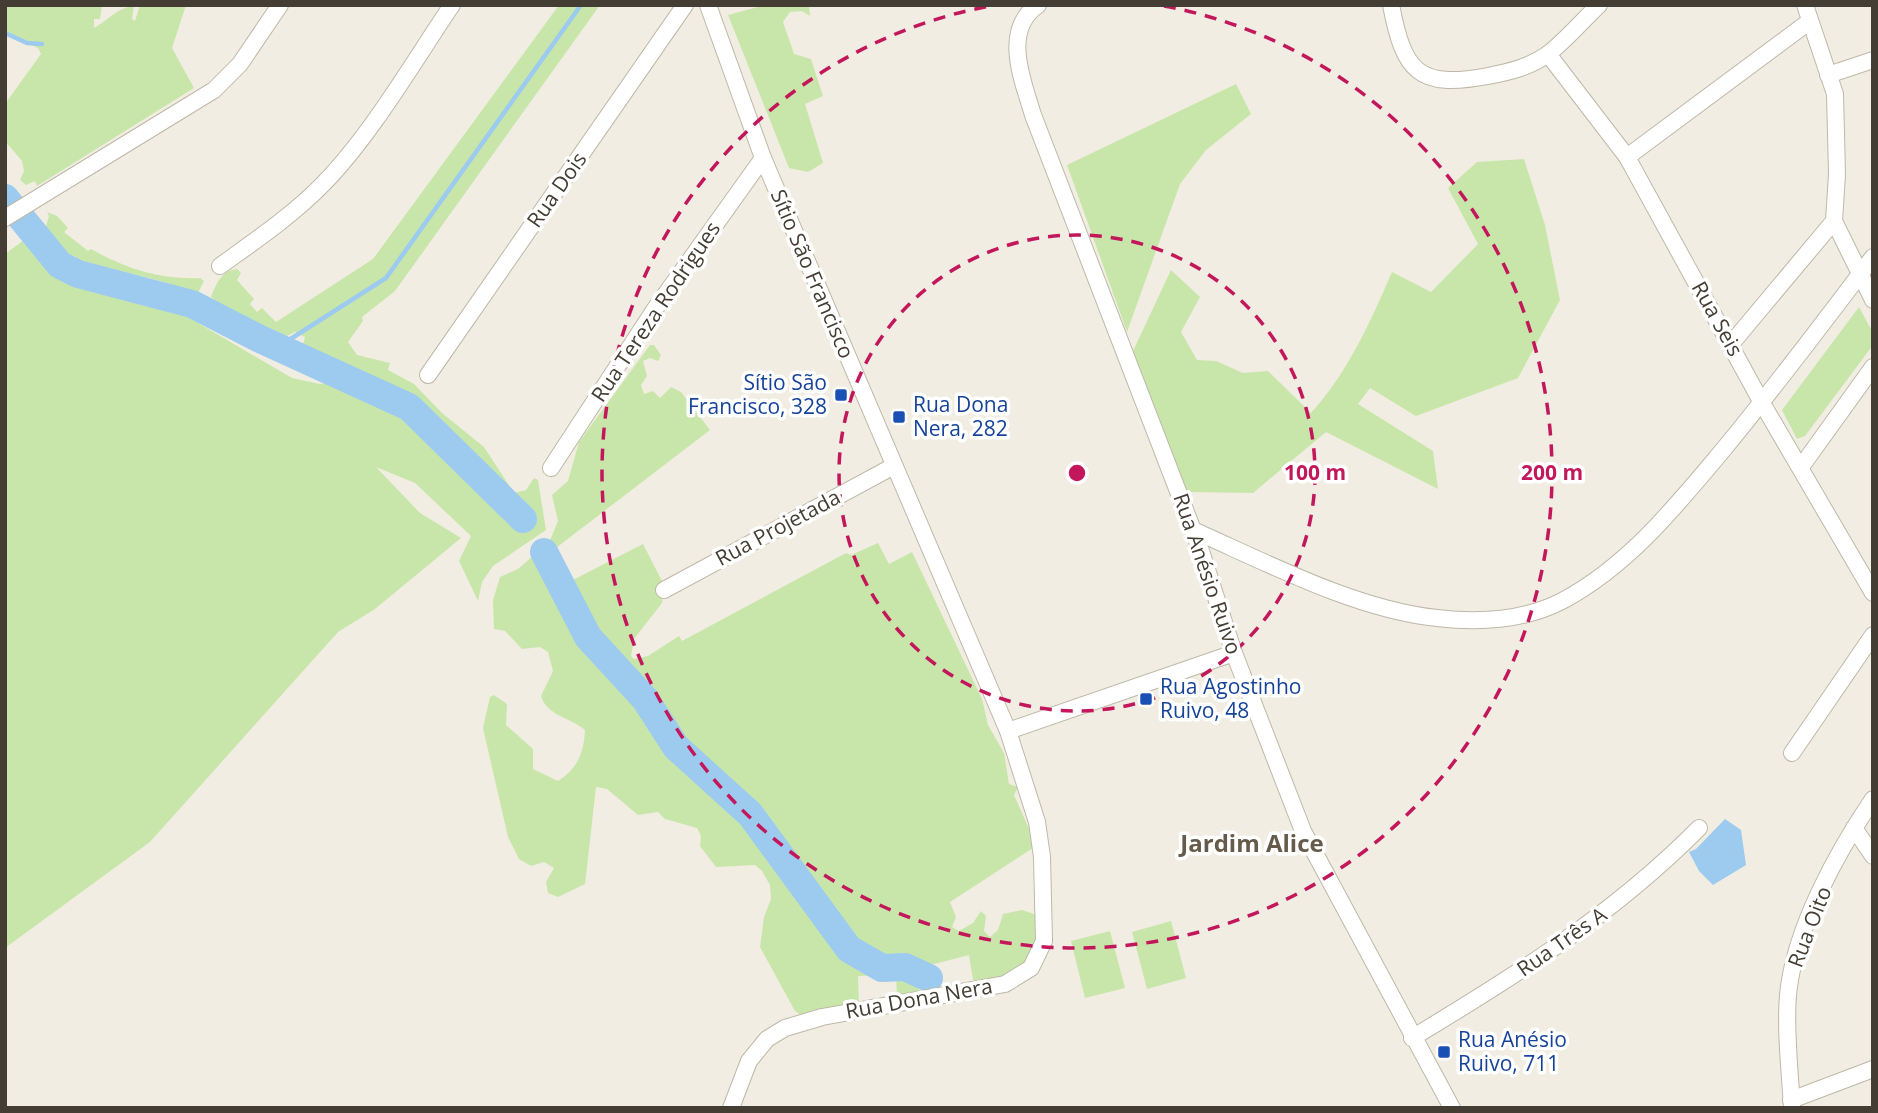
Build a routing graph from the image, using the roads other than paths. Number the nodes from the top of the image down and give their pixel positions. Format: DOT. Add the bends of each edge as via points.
graph roads {
  1 [pos="280,5"];
  2 [pos="452,5"];
  3 [pos="685,5"];
  4 [pos="708,5"];
  5 [pos="1038,5"];
  6 [pos="1391,5"];
  7 [pos="1599,5"];
  8 [pos="1805,5"];
  9 [pos="1810,21"];
  10 [pos="1548,54"];
  11 [pos="1873,60"];
  12 [pos="1828,75"];
  13 [pos="1627,157"];
  14 [pos="763,158"];
  15 [pos="5,218"];
  16 [pos="1834,220"];
  17 [pos="1873,257"];
  18 [pos="220,266"];
  19 [pos="1861,273"];
  20 [pos="1873,300"];
  21 [pos="1731,344"];
  22 [pos="1873,367"];
  23 [pos="428,375"];
  24 [pos="1762,402"];
  25 [pos="892,467"];
  26 [pos="1801,467"];
  27 [pos="551,468"];
  28 [pos="1193,530"];
  29 [pos="664,590"];
  30 [pos="1873,593"];
  31 [pos="1873,635"];
  32 [pos="1234,653"];
  33 [pos="1008,731"];
  34 [pos="1792,753"];
  35 [pos="1873,799"];
  36 [pos="1699,828"];
  37 [pos="1854,828"];
  38 [pos="1873,856"];
  39 [pos="1412,1038"];
  40 [pos="1873,1069"];
  41 [pos="1791,1104"];
  42 [pos="731,1108"];
  43 [pos="1452,1108"];
  1 -- 15 [label="street" via="240,64 214,90"];
  2 -- 18 [label="street" via="326,182"];
  3 -- 23 [label="street, Rua Dois"];
  4 -- 14 [label="street, Sítio São Francisco"];
  5 -- 28 [label="street, Rua Anésio Ruivo" via="1021,25 1018,67"];
  6 -- 10 [label="street" via="1408,61 1430,80 1508,72"];
  7 -- 10 [label="street"];
  8 -- 9 [label="street"];
  9 -- 12 [label="street"];
  9 -- 13 [label="street"];
  10 -- 13 [label="street, Rua Seis"];
  11 -- 12 [label="street"];
  12 -- 16 [label="street" via="1837,121"];
  13 -- 21 [label="street, Rua Seis"];
  14 -- 25 [label="street, Sítio São Francisco"];
  14 -- 27 [label="street, Rua Tereza Rodrigues" via="655,309"];
  16 -- 19 [label="street"];
  16 -- 21 [label="street"];
  17 -- 19 [label="street"];
  19 -- 20 [label="street"];
  19 -- 24 [label="street"];
  21 -- 24 [label="street, Rua Seis"];
  22 -- 26 [label="street"];
  24 -- 26 [label="street, Rua Seis"];
  24 -- 28 [label="street" via="1635,549 1587,586 1519,617 1483,621 1435,618 1376,604 1306,580"];
  25 -- 29 [label="street, Rua Projetada"];
  25 -- 33 [label="street, Sítio São Francisco"];
  26 -- 30 [label="street, Rua Seis"];
  28 -- 32 [label="street, Rua Anésio Ruivo"];
  31 -- 34 [label="street"];
  32 -- 33 [label="street"];
  32 -- 39 [label="street, Rua Anésio Ruivo" via="1303,831"];
  33 -- 42 [label="street, Rua Dona Nera" via="1030,792 1042,857 1044,941 1031,968 1005,984 822,1017 785,1028 767,1039 749,1061"];
  35 -- 37 [label="street, Rua Oito"];
  36 -- 39 [label="street, Rua Três A" via="1606,912 1517,974"];
  37 -- 38 [label="street"];
  37 -- 41 [label="street, Rua Oito" via="1795,958 1788,995"];
  39 -- 43 [label="street, Rua Anésio Ruivo"];
  40 -- 41 [label="street"];
}
